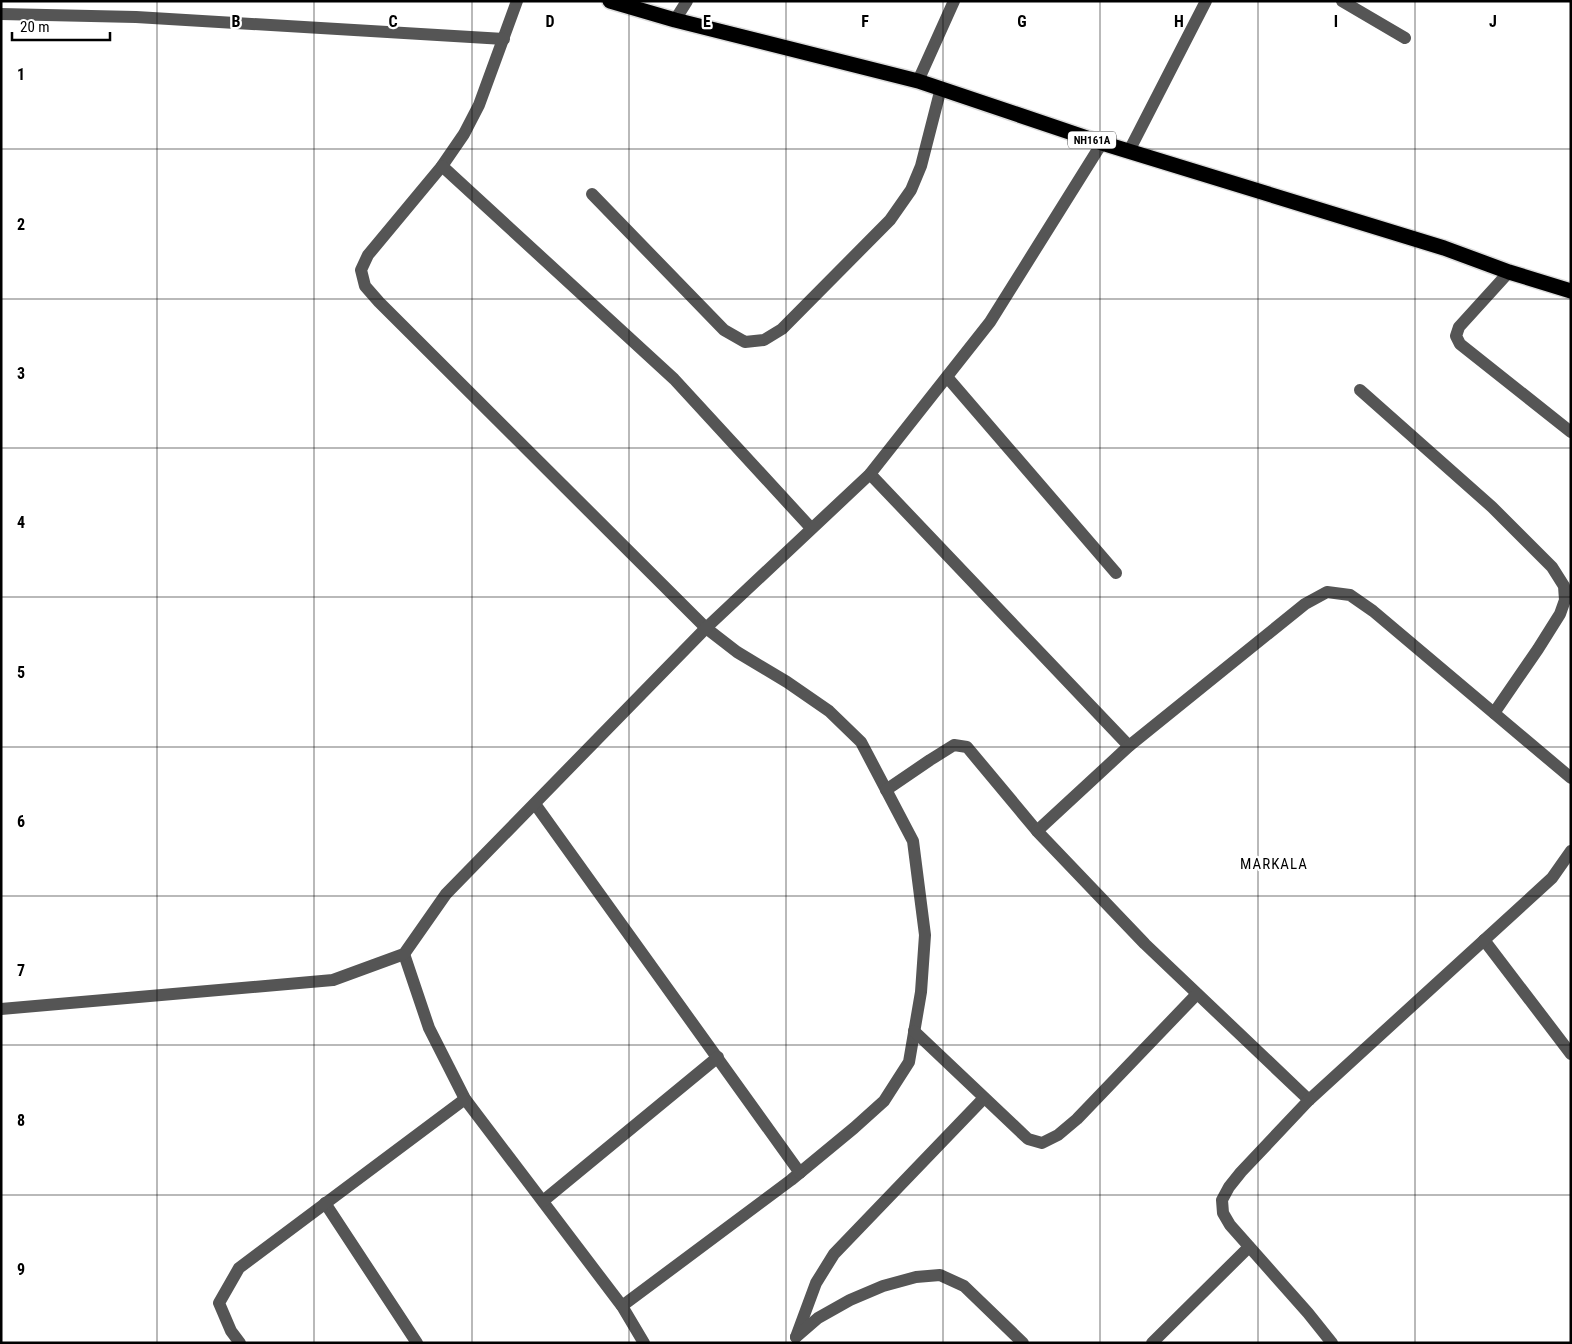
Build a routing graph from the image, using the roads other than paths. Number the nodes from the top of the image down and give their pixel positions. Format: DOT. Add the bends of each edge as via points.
graph roads {
  1 [pos="517,1"];
  2 [pos="610,1"];
  3 [pos="687,1"];
  4 [pos="954,1"];
  5 [pos="1206,1"];
  6 [pos="1342,1"];
  7 [pos="1,14"];
  8 [pos="675,20"];
  9 [pos="1405,38"];
  10 [pos="504,39"];
  11 [pos="918,81"];
  12 [pos="941,88"];
  13 [pos="1102,143"];
  14 [pos="1129,150"];
  15 [pos="442,166"];
  16 [pos="592,194"];
  17 [pos="1509,272"];
  18 [pos="1571,291"];
  19 [pos="947,377"];
  20 [pos="1360,390"];
  21 [pos="1571,432"];
  22 [pos="870,474"];
  23 [pos="812,528"];
  24 [pos="1116,574"];
  25 [pos="706,628"];
  26 [pos="1494,713"];
  27 [pos="1129,746"];
  28 [pos="1571,778"];
  29 [pos="886,790"];
  30 [pos="535,804"];
  31 [pos="1037,831"];
  32 [pos="1571,850"];
  33 [pos="1484,940"];
  34 [pos="404,954"];
  35 [pos="1197,994"];
  36 [pos="1,1010"];
  37 [pos="914,1031"];
  38 [pos="1571,1054"];
  39 [pos="718,1057"];
  40 [pos="984,1098"];
  41 [pos="465,1099"];
  42 [pos="1309,1100"];
  43 [pos="800,1173"];
  44 [pos="543,1201"];
  45 [pos="325,1203"];
  46 [pos="1249,1247"];
  47 [pos="622,1306"];
  48 [pos="793,1340"];
  49 [pos="240,1343"];
  50 [pos="417,1343"];
  51 [pos="644,1343"];
  52 [pos="1023,1343"];
  53 [pos="1152,1343"];
  54 [pos="1332,1343"];
  1 -- 10 [label="street"];
  2 -- 8 [label="highway, NH161A"];
  3 -- 8 [label="street"];
  4 -- 11 [label="street"];
  5 -- 14 [label="street"];
  6 -- 9 [label="street"];
  7 -- 10 [label="street" via="136,17"];
  8 -- 11 [label="highway, NH161A"];
  10 -- 15 [label="street" via="479,105"];
  11 -- 12 [label="highway, NH161A"];
  12 -- 13 [label="highway, NH161A"];
  12 -- 16 [label="street" via="921,166 911,190 890,220 782,329 764,340 744,342 724,330"];
  13 -- 14 [label="highway, NH161A"];
  13 -- 19 [label="street" via="990,322"];
  14 -- 17 [label="highway, NH161A" via="1444,248"];
  15 -- 23 [label="street" via="674,379"];
  15 -- 25 [label="street" via="368,255 362,270 365,286"];
  17 -- 18 [label="highway, NH161A"];
  17 -- 21 [label="street" via="1459,327 1456,336 1460,344"];
  19 -- 22 [label="street"];
  19 -- 24 [label="street"];
  20 -- 26 [label="street" via="1492,507 1552,567 1564,586 1565,600 1560,614"];
  22 -- 23 [label="street"];
  22 -- 27 [label="street"];
  23 -- 25 [label="street"];
  25 -- 29 [label="street" via="737,652 829,711 861,742"];
  25 -- 30 [label="street"];
  26 -- 27 [label="street" via="1350,595 1327,592 1304,604"];
  26 -- 28 [label="street"];
  27 -- 31 [label="street"];
  29 -- 31 [label="street" via="954,745 967,747"];
  29 -- 37 [label="street" via="913,841 925,935 921,992"];
  30 -- 34 [label="street" via="446,894"];
  30 -- 39 [label="street"];
  31 -- 35 [label="street"];
  32 -- 33 [label="street" via="1552,878"];
  33 -- 38 [label="street"];
  33 -- 42 [label="street"];
  34 -- 36 [label="street" via="333,980"];
  34 -- 41 [label="street" via="429,1028"];
  35 -- 40 [label="street" via="1077,1119 1042,1143 1028,1139"];
  35 -- 42 [label="street"];
  37 -- 40 [label="street"];
  37 -- 43 [label="street" via="909,1062 884,1101"];
  39 -- 43 [label="street"];
  39 -- 44 [label="street"];
  40 -- 48 [label="street" via="834,1254 816,1283"];
  41 -- 44 [label="street"];
  41 -- 45 [label="street"];
  42 -- 46 [label="street" via="1241,1172 1222,1200 1230,1225"];
  43 -- 47 [label="street"];
  44 -- 47 [label="street"];
  45 -- 49 [label="street" via="239,1268 219,1303"];
  45 -- 50 [label="street"];
  46 -- 53 [label="street"];
  46 -- 54 [label="street"];
  47 -- 51 [label="street"];
  48 -- 52 [label="street" via="818,1318 850,1300 916,1277 940,1276 964,1286"];
}
